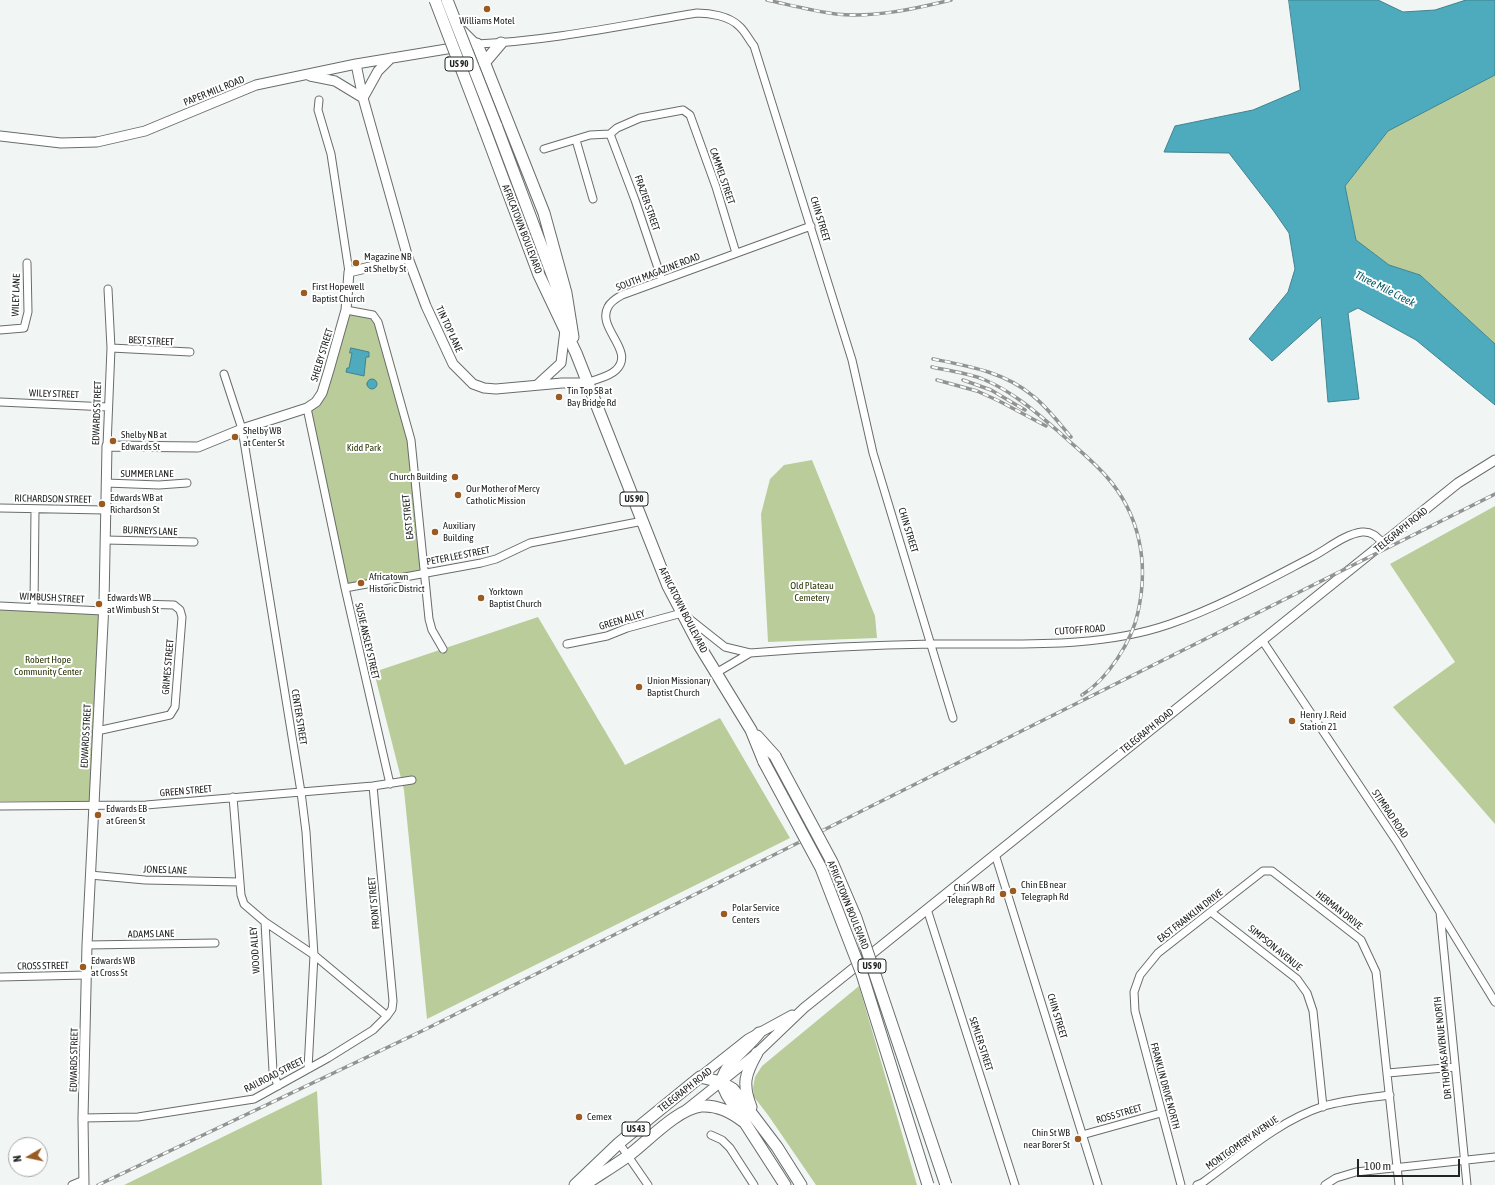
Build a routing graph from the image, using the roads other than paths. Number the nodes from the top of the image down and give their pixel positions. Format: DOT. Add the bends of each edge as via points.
graph roads {
  1 [pos="435,0"];
  2 [pos="442,0"];
  3 [pos="447,0"];
  4 [pos="500,43"];
  5 [pos="477,44"];
  6 [pos="438,50"];
  7 [pos="391,58"];
  8 [pos="484,63"];
  9 [pos="356,64"];
  10 [pos="306,75"];
  11 [pos="362,98"];
  12 [pos="319,100"];
  13 [pos="610,134"];
  14 [pos="0,136"];
  15 [pos="576,140"];
  16 [pos="544,149"];
  17 [pos="593,199"];
  18 [pos="811,226"];
  19 [pos="736,253"];
  20 [pos="408,258"];
  21 [pos="27,262"];
  22 [pos="349,272"];
  23 [pos="662,280"];
  24 [pos="108,289"];
  25 [pos="346,310"];
  26 [pos="565,328"];
  27 [pos="0,330"];
  28 [pos="111,348"];
  29 [pos="190,352"];
  30 [pos="576,353"];
  31 [pos="224,374"];
  32 [pos="588,382"];
  33 [pos="537,385"];
  34 [pos="0,402"];
  35 [pos="108,407"];
  36 [pos="307,408"];
  37 [pos="242,429"];
  38 [pos="107,446"];
  39 [pos="1495,460"];
  40 [pos="106,483"];
  41 [pos="187,483"];
  42 [pos="0,508"];
  43 [pos="35,509"];
  44 [pos="105,510"];
  45 [pos="643,521"];
  46 [pos="105,540"];
  47 [pos="194,542"];
  48 [pos="1384,544"];
  49 [pos="423,573"];
  50 [pos="345,588"];
  51 [pos="0,606"];
  52 [pos="34,607"];
  53 [pos="104,607"];
  54 [pos="682,613"];
  55 [pos="182,617"];
  56 [pos="1262,640"];
  57 [pos="567,644"];
  58 [pos="931,644"];
  59 [pos="443,649"];
  60 [pos="750,653"];
  61 [pos="716,673"];
  62 [pos="953,718"];
  63 [pos="751,730"];
  64 [pos="98,731"];
  65 [pos="412,780"];
  66 [pos="390,784"];
  67 [pos="373,786"];
  68 [pos="301,792"];
  69 [pos="233,797"];
  70 [pos="0,806"];
  71 [pos="93,806"];
  72 [pos="995,854"];
  73 [pos="1272,871"];
  74 [pos="90,875"];
  75 [pos="240,882"];
  76 [pos="927,909"];
  77 [pos="1440,910"];
  78 [pos="1211,912"];
  79 [pos="265,922"];
  80 [pos="215,943"];
  81 [pos="88,945"];
  82 [pos="314,955"];
  83 [pos="87,975"];
  84 [pos="0,977"];
  85 [pos="1134,992"];
  86 [pos="1495,1002"];
  87 [pos="804,1008"];
  88 [pos="387,1016"];
  89 [pos="759,1033"];
  90 [pos="757,1053"];
  91 [pos="1455,1067"];
  92 [pos="308,1069"];
  93 [pos="1388,1073"];
  94 [pos="700,1077"];
  95 [pos="721,1082"];
  96 [pos="278,1086"];
  97 [pos="1390,1095"];
  98 [pos="1323,1106"];
  99 [pos="686,1110"];
  100 [pos="1161,1113"];
  101 [pos="754,1115"];
  102 [pos="83,1118"];
  103 [pos="744,1122"];
  104 [pos="1082,1135"];
  105 [pos="711,1136"];
  106 [pos="619,1143"];
  107 [pos="628,1156"];
  108 [pos="1495,1157"];
  109 [pos="1464,1160"];
  110 [pos="1398,1167"];
  111 [pos="84,1182"];
  112 [pos="72,1185"];
  113 [pos="575,1185"];
  114 [pos="584,1185"];
  115 [pos="648,1185"];
  116 [pos="754,1185"];
  117 [pos="785,1185"];
  118 [pos="802,1185"];
  119 [pos="928,1185"];
  120 [pos="946,1185"];
  121 [pos="1016,1185"];
  122 [pos="1098,1185"];
  123 [pos="1181,1185"];
  124 [pos="1197,1185"];
  125 [pos="1325,1185"];
  126 [pos="1400,1185"];
  127 [pos="1467,1185"];
  1 -- 26 [label="main road, AFRICATOWN BOULEVARD / US 90, bridge" via="539,275"];
  2 -- 5 [label="street" via="448,14"];
  3 -- 26 [label="main road, AFRICATOWN BOULEVARD / US 90, bridge" via="556,285"];
  4 -- 5 [label="street, CHIN STREET"];
  4 -- 8 [label="main road"];
  4 -- 18 [label="street, CHIN STREET" via="549,39 697,12 724,17 738,25 754,46"];
  5 -- 6 [label="street, CHIN STREET"];
  5 -- 8 [label="main road"];
  6 -- 7 [label="street, PAPER MILL ROAD"];
  7 -- 9 [label="street, PAPER MILL ROAD"];
  7 -- 11 [label="street" via="378,71"];
  8 -- 30 [label="main road" via="544,213 566,293"];
  9 -- 10 [label="street, PAPER MILL ROAD"];
  9 -- 11 [label="street, TIN TOP LANE"];
  10 -- 11 [label="street" via="335,81"];
  10 -- 14 [label="street, PAPER MILL ROAD" via="256,85 145,130 96,142 61,143"];
  11 -- 20 [label="street, TIN TOP LANE"];
  12 -- 22 [label="street, SHELBY STREET" via="318,110 331,154"];
  13 -- 15 [label="street" via="590,135"];
  13 -- 19 [label="street, CAMMEL STREET" via="640,118 683,110 690,115"];
  13 -- 23 [label="street, FRAZIER STREET"];
  15 -- 16 [label="street"];
  15 -- 17 [label="street"];
  18 -- 19 [label="street, SOUTH MAGAZINE ROAD"];
  18 -- 58 [label="street, CHIN STREET" via="852,360 873,453"];
  19 -- 23 [label="street, SOUTH MAGAZINE ROAD"];
  20 -- 22 [label="street"];
  20 -- 33 [label="street, TIN TOP LANE" via="446,352 462,374 473,384 484,388"];
  21 -- 27 [label="street, WILEY LANE" via="28,312 24,328"];
  22 -- 25 [label="street, SHELBY STREET"];
  23 -- 32 [label="street, SOUTH MAGAZINE ROAD" via="622,295 608,306 607,322 621,350 621,362 617,370"];
  24 -- 28 [label="street, EDWARDS STREET"];
  25 -- 36 [label="street, SHELBY STREET" via="322,393 316,402"];
  25 -- 49 [label="street, EAST STREET" via="373,315 378,322 411,440"];
  26 -- 30 [label="main road, AFRICATOWN BOULEVARD / US 90"];
  26 -- 33 [label="street" via="561,363"];
  28 -- 29 [label="street, BEST STREET"];
  28 -- 35 [label="street, EDWARDS STREET"];
  30 -- 32 [label="main road, AFRICATOWN BOULEVARD / US 90"];
  31 -- 37 [label="street, CENTER STREET"];
  32 -- 33 [label="street, TIN TOP LANE"];
  32 -- 45 [label="main road, AFRICATOWN BOULEVARD / US 90"];
  34 -- 35 [label="street, WILEY STREET"];
  35 -- 38 [label="street, EDWARDS STREET"];
  36 -- 37 [label="street, SHELBY STREET"];
  36 -- 50 [label="street, SUSIE ANSLEY STREET"];
  37 -- 38 [label="street, SHELBY STREET" via="198,447"];
  37 -- 68 [label="street, CENTER STREET"];
  38 -- 40 [label="street, EDWARDS STREET"];
  39 -- 48 [label="street, TELEGRAPH ROAD" via="1458,483"];
  40 -- 41 [label="street, SUMMER LANE"];
  40 -- 44 [label="street, EDWARDS STREET"];
  42 -- 43 [label="street, RICHARDSON STREET"];
  43 -- 44 [label="street, RICHARDSON STREET"];
  43 -- 52 [label="street"];
  44 -- 46 [label="street, EDWARDS STREET"];
  45 -- 49 [label="street, PETER LEE STREET" via="530,543 496,559"];
  45 -- 54 [label="main road, AFRICATOWN BOULEVARD / US 90" via="668,586"];
  46 -- 47 [label="street, BURNEYS LANE"];
  46 -- 53 [label="street, EDWARDS STREET"];
  48 -- 56 [label="street, TELEGRAPH ROAD"];
  48 -- 58 [label="street, CUTOFF ROAD" via="1371,532 1352,535 1198,614 1130,635 1084,641"];
  49 -- 50 [label="street, PETER LEE STREET"];
  49 -- 59 [label="street, EAST STREET" via="429,619"];
  50 -- 66 [label="street, SUSIE ANSLEY STREET"];
  51 -- 52 [label="street, WIMBUSH STREET"];
  52 -- 53 [label="street, WIMBUSH STREET"];
  53 -- 55 [label="street, WIMBUSH STREET" via="174,605 180,610"];
  53 -- 64 [label="street, EDWARDS STREET"];
  54 -- 57 [label="street, GREEN ALLEY" via="607,636"];
  54 -- 60 [label="street, CUTOFF ROAD" via="725,647"];
  54 -- 61 [label="main road, AFRICATOWN BOULEVARD / US 90"];
  55 -- 64 [label="street, GRIMES STREET" via="175,707 170,715"];
  56 -- 72 [label="street, TELEGRAPH ROAD"];
  56 -- 77 [label="street, STIMRAD ROAD"];
  58 -- 60 [label="street, CUTOFF ROAD"];
  58 -- 62 [label="street, CHIN STREET"];
  60 -- 61 [label="street, CUTOFF ROAD"];
  61 -- 63 [label="main road, AFRICATOWN BOULEVARD / US 90"];
  63 -- 119 [label="main road, AFRICATOWN BOULEVARD / US 90, bridge" via="764,762 821,868 862,974"];
  63 -- 120 [label="main road, AFRICATOWN BOULEVARD / US 90, bridge" via="775,756 832,862 856,918"];
  64 -- 71 [label="street, EDWARDS STREET"];
  65 -- 66 [label="street"];
  66 -- 67 [label="street, GREEN STREET"];
  67 -- 68 [label="street, GREEN STREET"];
  67 -- 88 [label="street, FRONT STREET" via="393,1001 392,1009"];
  68 -- 69 [label="street, GREEN STREET"];
  68 -- 82 [label="street, CENTER STREET"];
  69 -- 71 [label="street, GREEN STREET" via="146,805"];
  69 -- 75 [label="street, WOOD ALLEY"];
  70 -- 71 [label="street, GREEN STREET"];
  71 -- 74 [label="street, EDWARDS STREET"];
  72 -- 76 [label="street, TELEGRAPH ROAD"];
  72 -- 104 [label="street, CHIN STREET"];
  73 -- 78 [label="street, EAST FRANKLIN DRIVE" via="1263,871"];
  73 -- 93 [label="street, HERMAN DRIVE" via="1361,940 1376,972"];
  74 -- 75 [label="street, JONES LANE" via="145,880"];
  74 -- 81 [label="street, EDWARDS STREET"];
  75 -- 79 [label="street, WOOD ALLEY" via="244,904"];
  76 -- 87 [label="street, TELEGRAPH ROAD"];
  76 -- 121 [label="street, SEMLER STREET"];
  77 -- 86 [label="street, STIMRAD ROAD"];
  77 -- 91 [label="street, DR THOMAS AVENUE NORTH"];
  78 -- 85 [label="street, EAST FRANKLIN DRIVE" via="1158,953 1140,975"];
  78 -- 98 [label="street, SIMPSON AVENUE" via="1297,979 1307,993 1313,1010"];
  79 -- 82 [label="street"];
  79 -- 96 [label="street, WOOD ALLEY" via="273,1071"];
  80 -- 81 [label="street, ADAMS LANE"];
  81 -- 83 [label="street, EDWARDS STREET"];
  82 -- 88 [label="street"];
  82 -- 92 [label="street, CENTER STREET"];
  83 -- 84 [label="street, CROSS STREET"];
  83 -- 102 [label="street, EDWARDS STREET"];
  85 -- 100 [label="street, FRANKLIN DRIVE NORTH" via="1134,1011"];
  87 -- 89 [label="street, TELEGRAPH ROAD"];
  87 -- 90 [label="street, TELEGRAPH ROAD"];
  88 -- 92 [label="street, RAILROAD STREET" via="373,1030"];
  89 -- 94 [label="street, TELEGRAPH ROAD"];
  89 -- 95 [label="main road" via="748,1047 728,1064"];
  90 -- 95 [label="street, TELEGRAPH ROAD"];
  90 -- 101 [label="main road" via="749,1067 745,1084 746,1096"];
  91 -- 93 [label="street"];
  91 -- 109 [label="street, DR THOMAS AVENUE NORTH"];
  92 -- 96 [label="street, RAILROAD STREET"];
  93 -- 97 [label="street, HERMAN DRIVE"];
  94 -- 95 [label="main road"];
  94 -- 106 [label="main road, TELEGRAPH ROAD / US 43"];
  95 -- 99 [label="street, TELEGRAPH ROAD"];
  95 -- 101 [label="main road" via="733,1089"];
  95 -- 103 [label="main road"];
  96 -- 102 [label="street, RAILROAD STREET" via="254,1099 241,1102 138,1117"];
  97 -- 98 [label="street, MONTGOMERY AVENUE"];
  97 -- 110 [label="street"];
  98 -- 124 [label="street, MONTGOMERY AVENUE" via="1276,1129"];
  99 -- 103 [label="main road" via="714,1106 733,1113"];
  99 -- 107 [label="main road, TELEGRAPH ROAD / US 43"];
  100 -- 104 [label="street, ROSS STREET"];
  100 -- 123 [label="street, FRANKLIN DRIVE NORTH"];
  101 -- 118 [label="main road"];
  102 -- 111 [label="street, EDWARDS STREET"];
  103 -- 117 [label="main road"];
  104 -- 122 [label="street, CHIN STREET"];
  105 -- 116 [label="street" via="722,1140 730,1148"];
  106 -- 107 [label="street"];
  106 -- 113 [label="main road, TELEGRAPH ROAD / US 43"];
  107 -- 114 [label="main road, TELEGRAPH ROAD / US 43"];
  107 -- 115 [label="street"];
  108 -- 109 [label="street"];
  109 -- 110 [label="street"];
  109 -- 127 [label="street, DR THOMAS AVENUE NORTH"];
  110 -- 125 [label="street" via="1356,1172 1336,1178"];
  110 -- 126 [label="street"];
  111 -- 112 [label="street"];
}
